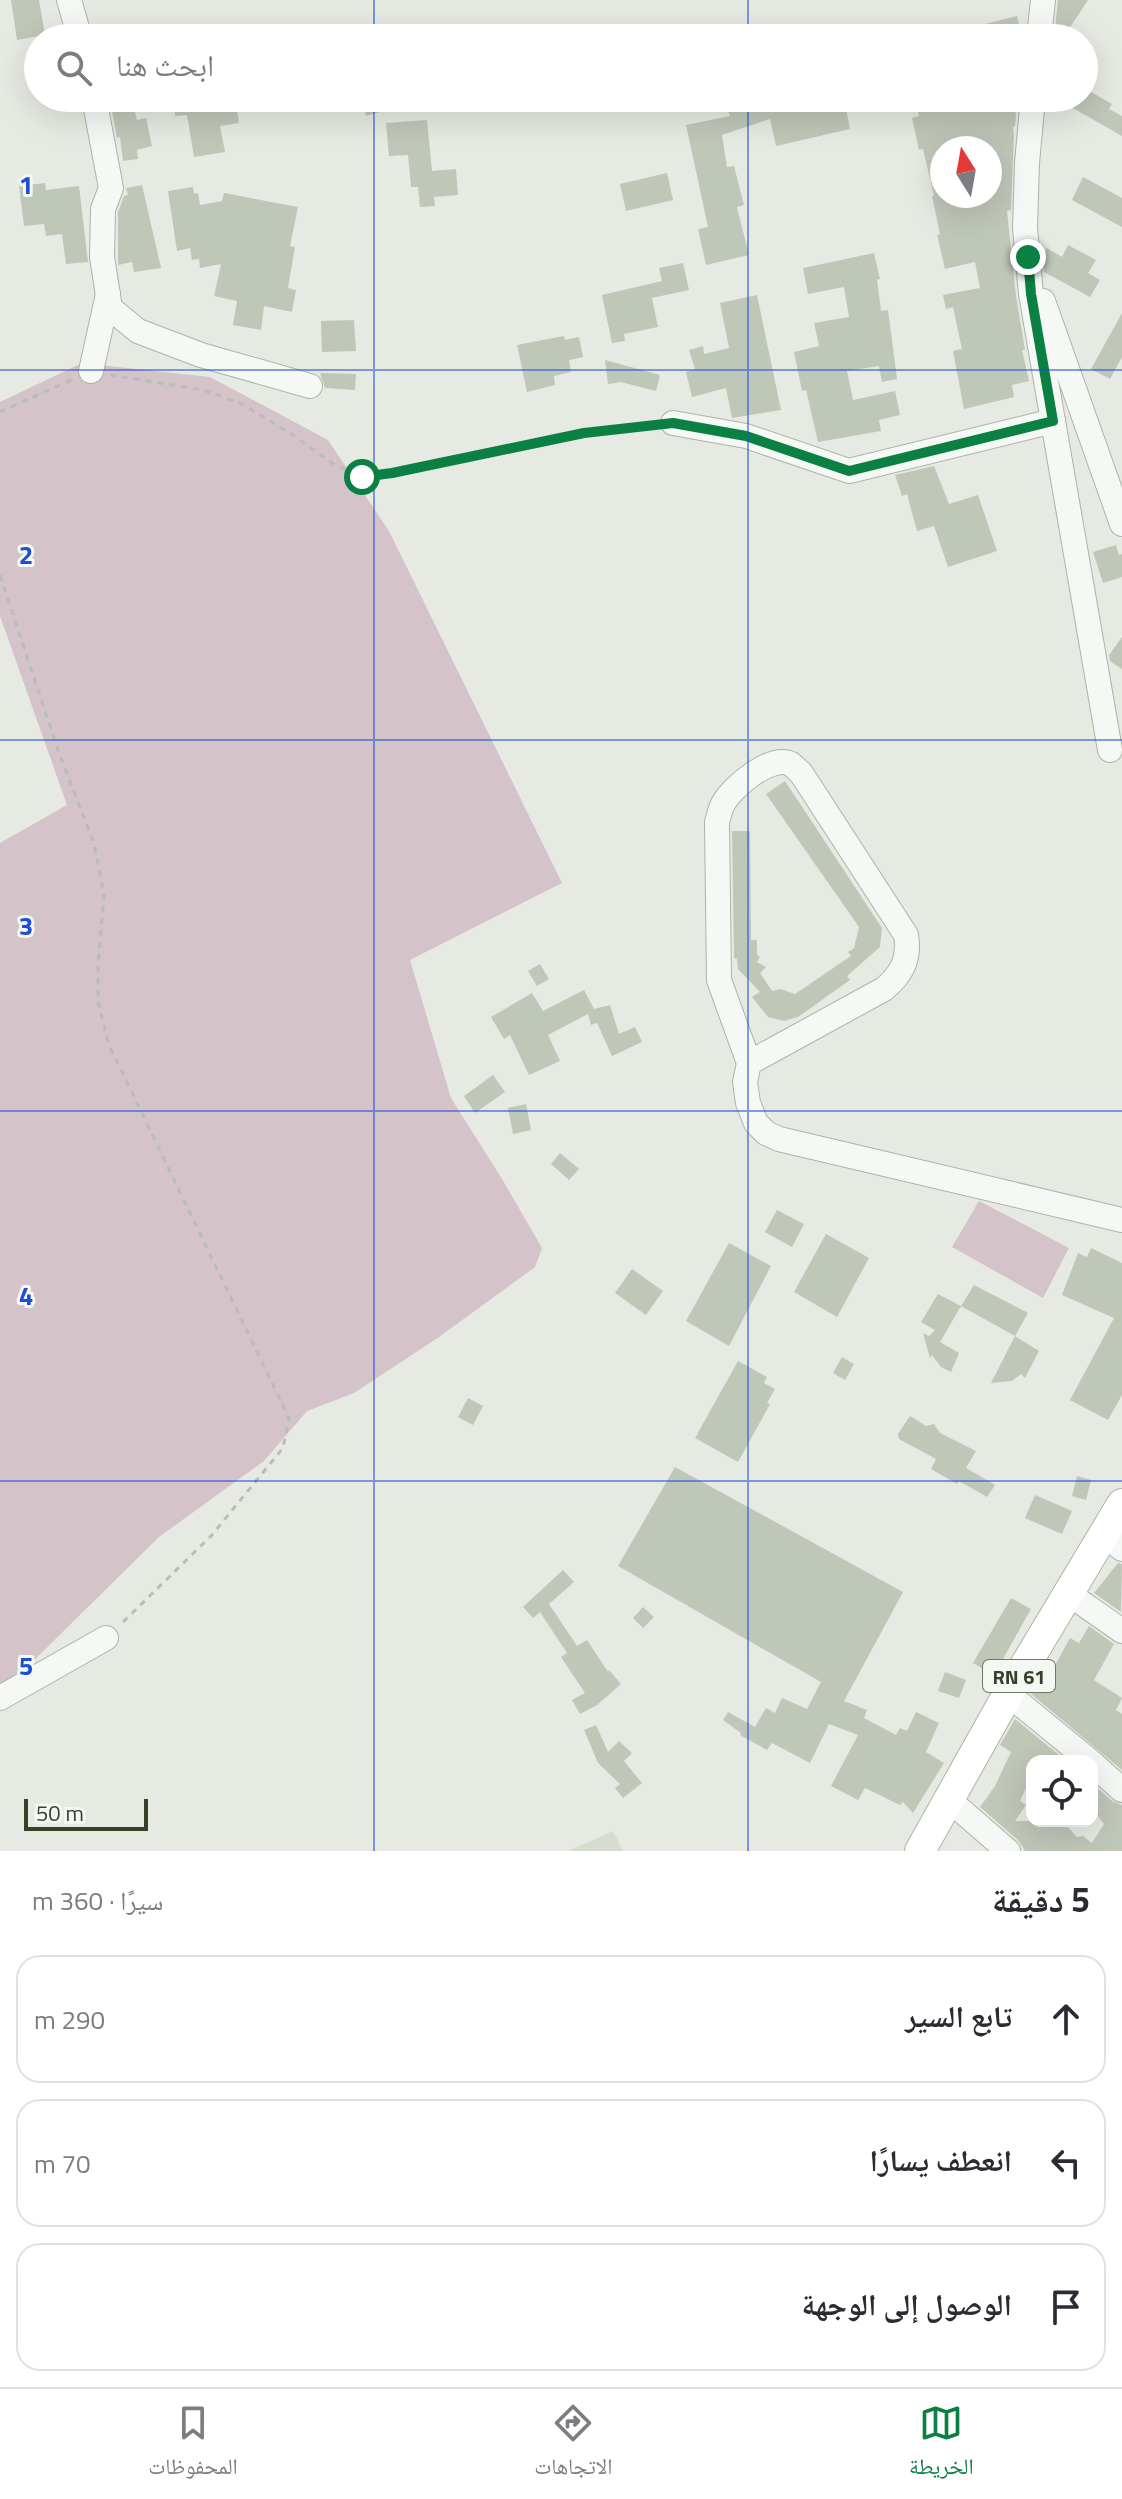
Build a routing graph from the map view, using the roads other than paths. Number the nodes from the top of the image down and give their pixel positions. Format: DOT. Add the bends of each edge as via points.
graph roads {
  1 [pos="69,0"];
  2 [pos="1043,0"];
  3 [pos="76,24"];
  4 [pos="1040,24"];
  5 [pos="97,112"];
  6 [pos="1032,112"];
  7 [pos="1028,257"];
  8 [pos="108,294"];
  9 [pos="91,371"];
  10 [pos="310,386"];
  11 [pos="1053,421"];
  12 [pos="673,423"];
  13 [pos="1122,524"];
  14 [pos="1110,750"];
  15 [pos="749,1063"];
  16 [pos="1122,1220"];
  17 [pos="1122,1504"];
  18 [pos="1114,1542"];
  19 [pos="1069,1594"];
  20 [pos="1122,1631"];
  21 [pos="106,1638"];
  22 [pos="1008,1694"];
  23 [pos="0,1698"];
  24 [pos="1082,1755"];
  25 [pos="1098,1768"];
  26 [pos="1122,1790"];
  27 [pos="948,1799"];
  28 [pos="920,1851"];
  29 [pos="1008,1851"];
  1 -- 3 [label="street"];
  2 -- 4 [label="street"];
  5 -- 8 [label="street" via="111,188 103,209"];
  6 -- 7 [label="street"];
  7 -- 11 [label="street"];
  7 -- 13 [label="street"];
  8 -- 9 [label="street"];
  8 -- 10 [label="street" via="110,308 138,331"];
  11 -- 12 [label="street" via="849,471 746,436"];
  11 -- 14 [label="street"];
  15 -- 15 [label="street" via="719,980 717,822 739,784 774,764 792,764 906,935 909,950 896,979 884,989"];
  15 -- 16 [label="street" via="748,1103 756,1123 779,1139"];
  17 -- 18 [label="main road, RN 61"];
  18 -- 19 [label="main road, RN 61"];
  19 -- 20 [label="street"];
  19 -- 22 [label="main road, RN 61"];
  21 -- 23 [label="street"];
  22 -- 24 [label="street"];
  22 -- 27 [label="main road, RN 61"];
  25 -- 26 [label="street"];
  27 -- 28 [label="main road, RN 61"];
  27 -- 29 [label="street"];
}
